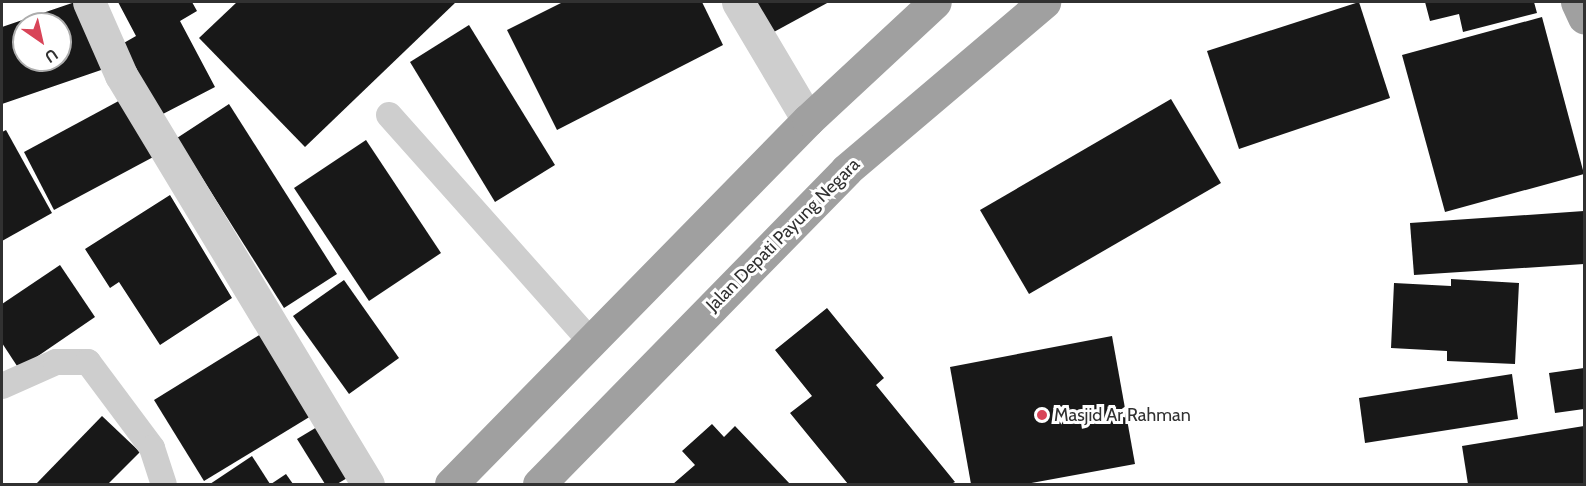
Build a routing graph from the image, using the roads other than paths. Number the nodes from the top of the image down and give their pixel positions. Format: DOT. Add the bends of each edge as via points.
graph roads {
  1 [pos="89,2"];
  2 [pos="738,2"];
  3 [pos="935,2"];
  4 [pos="1044,2"];
  5 [pos="1577,2"];
  6 [pos="1584,17"];
  7 [pos="390,115"];
  8 [pos="808,120"];
  9 [pos="591,342"];
  10 [pos="2,386"];
  11 [pos="164,484"];
  12 [pos="368,484"];
  13 [pos="452,484"];
  14 [pos="539,484"];
  1 -- 12 [label="street" via="122,75"];
  2 -- 8 [label="street"];
  3 -- 8 [label="highway"];
  4 -- 14 [label="highway, Jalan Depati Payung Negara" via="846,170"];
  5 -- 6 [label="highway"];
  7 -- 9 [label="lane"];
  8 -- 9 [label="highway"];
  9 -- 13 [label="highway"];
  10 -- 11 [label="lane" via="56,362 88,362 152,448"];
}
